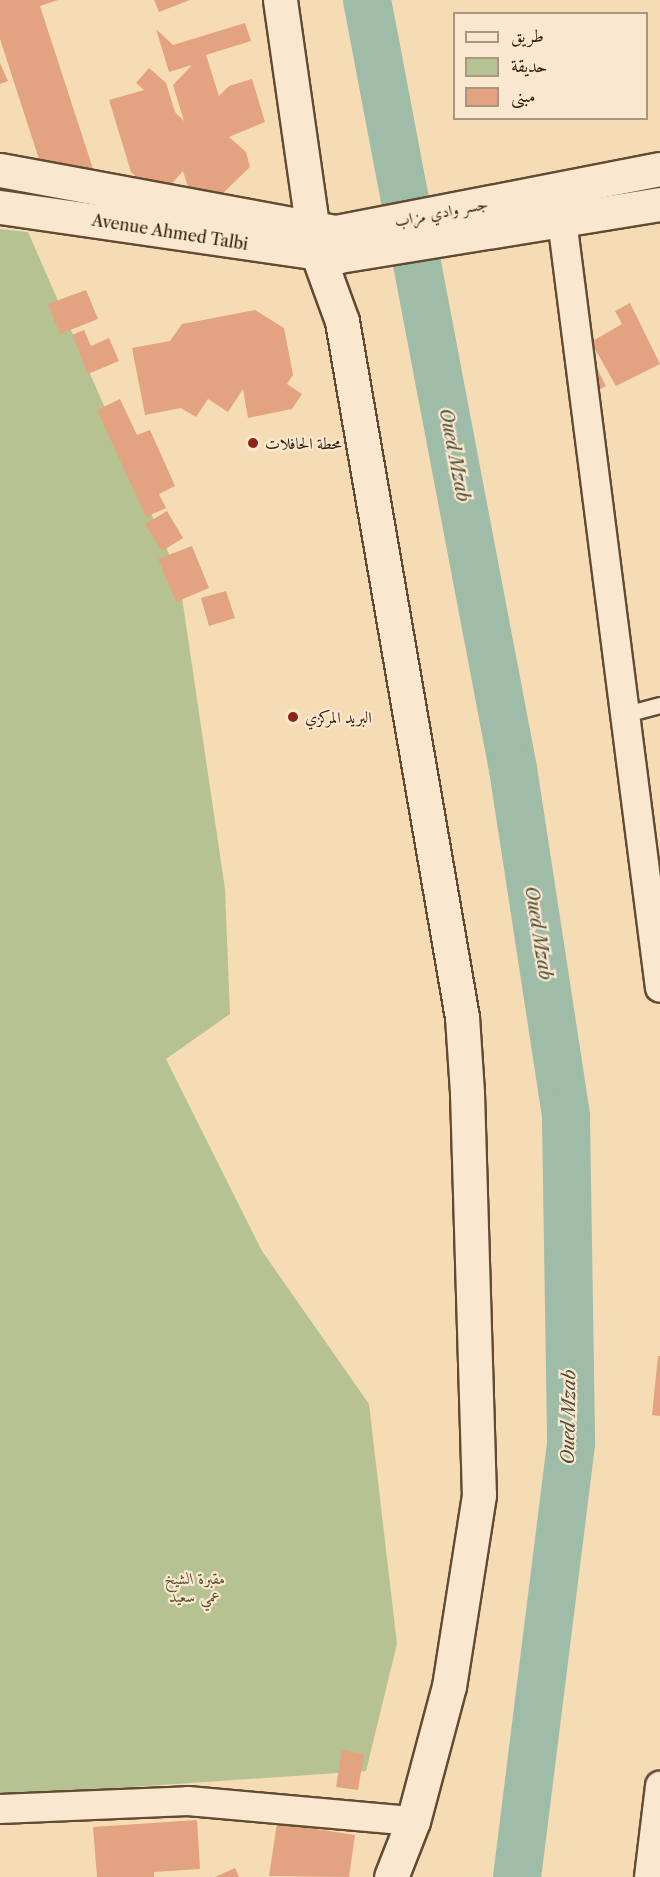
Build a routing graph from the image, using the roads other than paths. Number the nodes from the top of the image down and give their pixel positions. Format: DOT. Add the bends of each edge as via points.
graph roads {
  1 [pos="280,0"];
  2 [pos="660,169"];
  3 [pos="0,170"];
  4 [pos="660,204"];
  5 [pos="0,207"];
  6 [pos="552,212"];
  7 [pos="326,243"];
  8 [pos="660,705"];
  9 [pos="626,714"];
  10 [pos="660,988"];
  11 [pos="660,1786"];
  12 [pos="0,1809"];
  13 [pos="413,1821"];
  14 [pos="391,1877"];
  15 [pos="649,1877"];
  1 -- 7 [label="street"];
  2 -- 6 [label="street"];
  3 -- 7 [label="street"];
  4 -- 6 [label="street"];
  5 -- 7 [label="street, Avenue Ahmed Talbi"];
  6 -- 7 [label="street, جسر وادي مزاب"];
  6 -- 9 [label="street"];
  7 -- 13 [label="street" via="464,1050 479,1495 449,1686"];
  8 -- 9 [label="lane"];
  9 -- 10 [label="street"];
  11 -- 15 [label="street"];
  12 -- 13 [label="street" via="188,1802"];
  13 -- 14 [label="street"];
}
